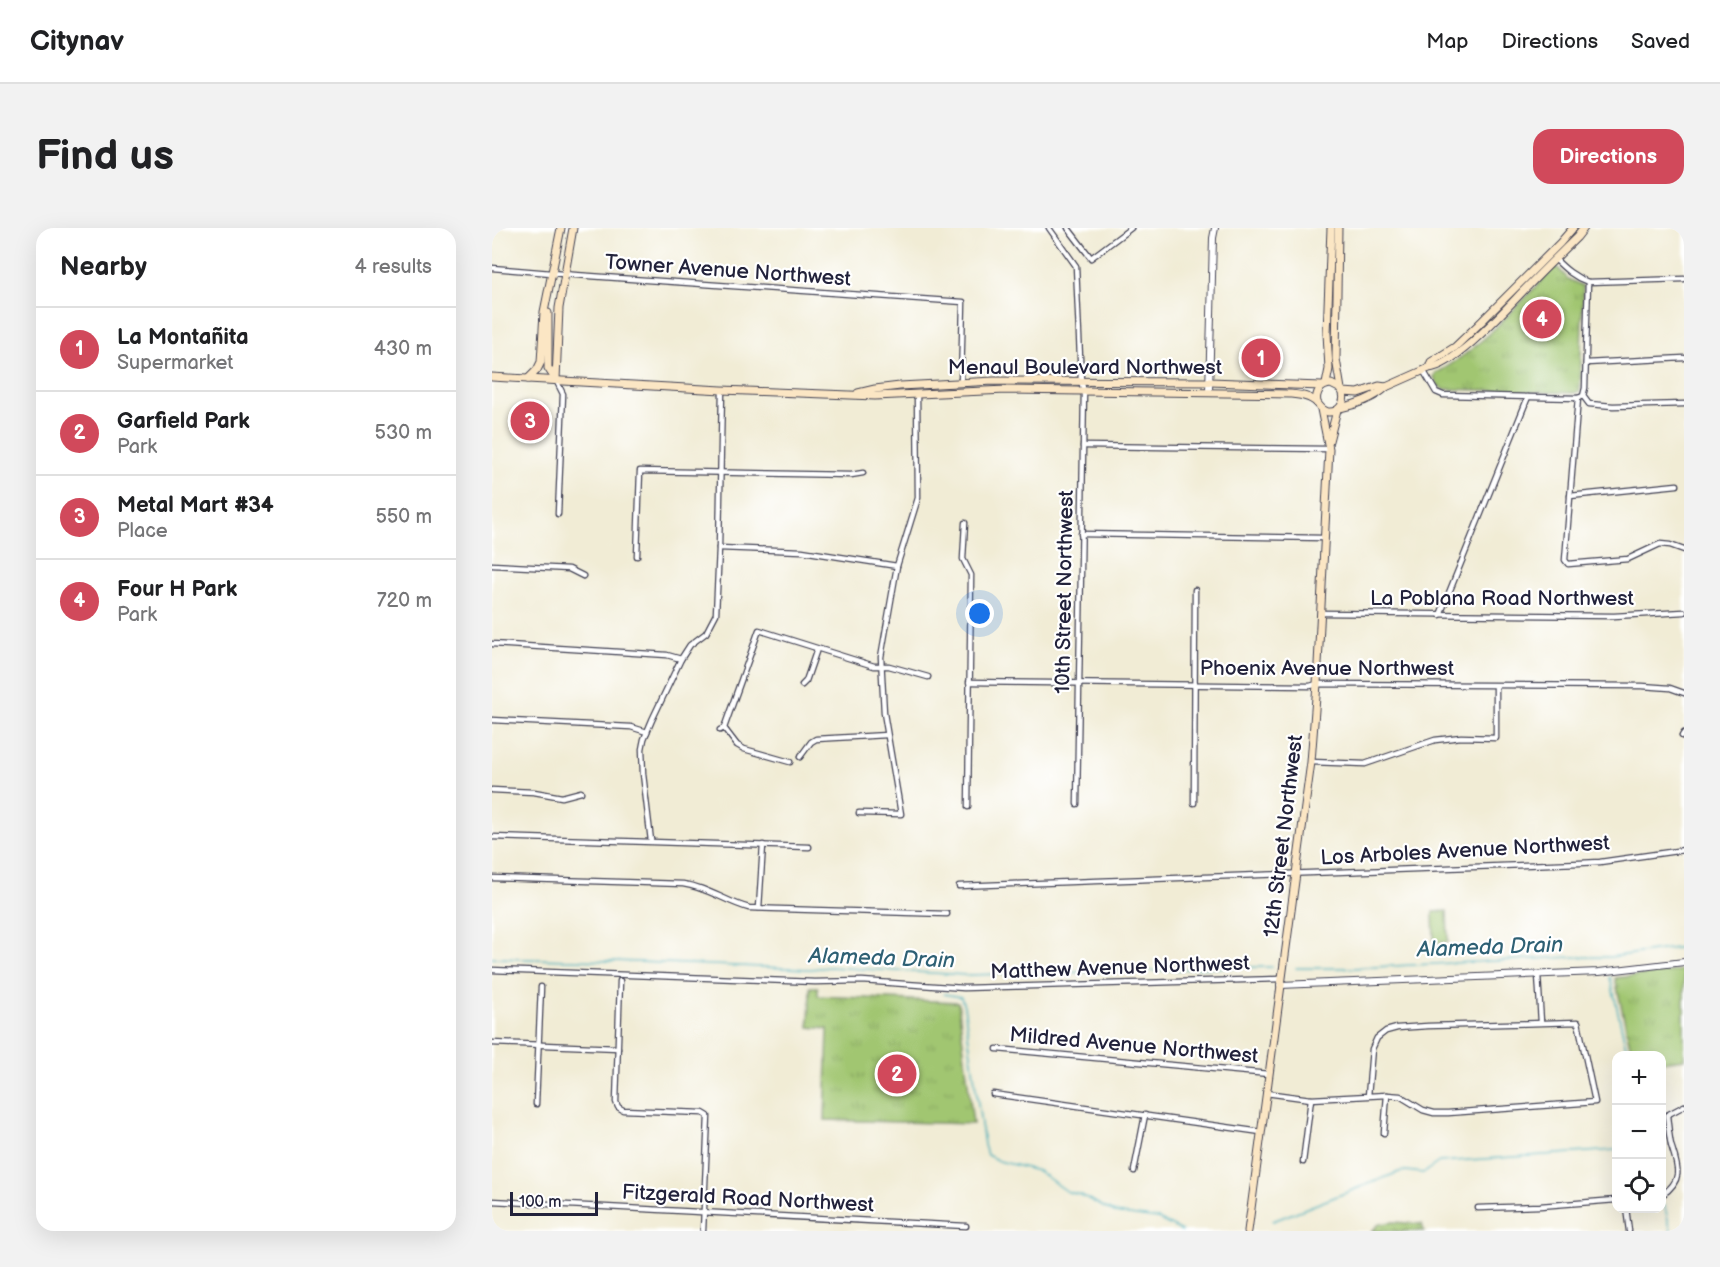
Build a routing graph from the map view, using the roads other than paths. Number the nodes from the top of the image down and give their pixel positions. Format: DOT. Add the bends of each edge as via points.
graph roads {
  1 [pos="561,228"];
  2 [pos="573,228"];
  3 [pos="1049,228"];
  4 [pos="1068,228"];
  5 [pos="1131,228"];
  6 [pos="1211,228"];
  7 [pos="1215,228"];
  8 [pos="1331,228"];
  9 [pos="1338,228"];
  10 [pos="1573,228"];
  11 [pos="1584,228"];
  12 [pos="1213,238"];
  13 [pos="1555,260"];
  14 [pos="492,268"];
  15 [pos="553,273"];
  16 [pos="565,274"];
  17 [pos="1684,279"];
  18 [pos="1588,282"];
  19 [pos="547,306"];
  20 [pos="1684,358"];
  21 [pos="1586,363"];
  22 [pos="1426,369"];
  23 [pos="492,377"];
  24 [pos="528,379"];
  25 [pos="556,380"];
  26 [pos="1081,381"];
  27 [pos="961,382"];
  28 [pos="1210,382"];
  29 [pos="917,385"];
  30 [pos="1324,385"];
  31 [pos="1386,387"];
  32 [pos="722,390"];
  33 [pos="1342,390"];
  34 [pos="1084,391"];
  35 [pos="961,392"];
  36 [pos="1209,392"];
  37 [pos="849,394"];
  38 [pos="917,394"];
  39 [pos="1528,397"];
  40 [pos="1581,397"];
  41 [pos="1684,404"];
  42 [pos="1319,406"];
  43 [pos="1338,409"];
  44 [pos="1083,446"];
  45 [pos="1328,446"];
  46 [pos="720,471"];
  47 [pos="862,473"];
  48 [pos="1677,485"];
  49 [pos="1570,496"];
  50 [pos="558,514"];
  51 [pos="965,524"];
  52 [pos="1081,534"];
  53 [pos="1324,538"];
  54 [pos="719,548"];
  55 [pos="1684,550"];
  56 [pos="637,556"];
  57 [pos="492,565"];
  58 [pos="897,566"];
  59 [pos="583,576"];
  60 [pos="1195,590"];
  61 [pos="1684,612"];
  62 [pos="1321,613"];
  63 [pos="1440,615"];
  64 [pos="492,644"];
  65 [pos="817,649"];
  66 [pos="681,659"];
  67 [pos="881,666"];
  68 [pos="928,677"];
  69 [pos="969,682"];
  70 [pos="1080,682"];
  71 [pos="1195,684"];
  72 [pos="1317,684"];
  73 [pos="802,685"];
  74 [pos="1496,686"];
  75 [pos="1684,693"];
  76 [pos="492,720"];
  77 [pos="647,732"];
  78 [pos="887,735"];
  79 [pos="800,757"];
  80 [pos="790,762"];
  81 [pos="1311,762"];
  82 [pos="492,790"];
  83 [pos="581,792"];
  84 [pos="1194,803"];
  85 [pos="1077,804"];
  86 [pos="968,807"];
  87 [pos="859,813"];
  88 [pos="492,837"];
  89 [pos="651,841"];
  90 [pos="762,844"];
  91 [pos="810,847"];
  92 [pos="1684,850"];
  93 [pos="1296,874"];
  94 [pos="492,878"];
  95 [pos="958,886"];
  96 [pos="759,908"];
  97 [pos="947,914"];
  98 [pos="1684,962"];
  99 [pos="492,970"];
  100 [pos="1538,975"];
  101 [pos="620,981"];
  102 [pos="1281,982"];
  103 [pos="541,987"];
  104 [pos="1541,1022"];
  105 [pos="492,1043"];
  106 [pos="538,1045"];
  107 [pos="618,1048"];
  108 [pos="997,1049"];
  109 [pos="1269,1074"];
  110 [pos="1266,1093"];
  111 [pos="993,1094"];
  112 [pos="1387,1095"];
  113 [pos="1368,1096"];
  114 [pos="1311,1099"];
  115 [pos="536,1104"];
  116 [pos="1684,1106"];
  117 [pos="1145,1115"];
  118 [pos="1261,1132"];
  119 [pos="1384,1133"];
  120 [pos="1304,1162"];
  121 [pos="1134,1171"];
  122 [pos="1666,1192"];
  123 [pos="1612,1200"];
  124 [pos="492,1201"];
  125 [pos="1478,1208"];
  126 [pos="704,1212"];
  127 [pos="1627,1213"];
  128 [pos="966,1226"];
  129 [pos="703,1231"];
  130 [pos="1248,1231"];
  131 [pos="1629,1231"];
  1 -- 15 [label="main road"];
  2 -- 16 [label="main road"];
  3 -- 26 [label="street, 10th Street Northwest" via="1076,266"];
  4 -- 5 [label="street" via="1091,258"];
  6 -- 12 [label="street"];
  7 -- 12 [label="street"];
  8 -- 30 [label="main road" via="1329,369"];
  9 -- 33 [label="main road" via="1336,359"];
  10 -- 22 [label="main road" via="1478,325"];
  11 -- 13 [label="main road"];
  12 -- 28 [label="street"];
  13 -- 18 [label="street"];
  13 -- 22 [label="main road" via="1485,331 1436,368"];
  14 -- 15 [label="street, Towner Avenue Northwest"];
  15 -- 16 [label="street, Towner Avenue Northwest"];
  15 -- 19 [label="main road"];
  16 -- 25 [label="main road" via="557,324"];
  16 -- 27 [label="street, Towner Avenue Northwest" via="963,302"];
  17 -- 18 [label="street"];
  18 -- 21 [label="street"];
  19 -- 24 [label="main road" via="541,362"];
  19 -- 25 [label="main road" via="548,368"];
  20 -- 21 [label="street"];
  21 -- 40 [label="street"];
  22 -- 31 [label="main road"];
  22 -- 39 [label="street" via="1436,392 1443,395"];
  23 -- 24 [label="main road, Menaul Boulevard Northwest"];
  24 -- 25 [label="main road, Menaul Boulevard Northwest"];
  25 -- 32 [label="main road, Menaul Boulevard Northwest"];
  25 -- 50 [label="street" via="563,394"];
  26 -- 27 [label="main road, Menaul Boulevard Northwest"];
  26 -- 28 [label="main road, Menaul Boulevard Northwest"];
  26 -- 34 [label="street, 10th Street Northwest"];
  27 -- 29 [label="main road, Menaul Boulevard Northwest"];
  27 -- 35 [label="street"];
  28 -- 30 [label="main road, Menaul Boulevard Northwest"];
  28 -- 36 [label="street"];
  29 -- 37 [label="main road, Menaul Boulevard Northwest"];
  29 -- 38 [label="street"];
  30 -- 33 [label="main road"];
  30 -- 42 [label="main road" via="1317,394"];
  31 -- 33 [label="main road" via="1358,393"];
  31 -- 43 [label="main road"];
  32 -- 37 [label="main road, Menaul Boulevard Northwest"];
  32 -- 46 [label="street"];
  33 -- 43 [label="main road" via="1344,399"];
  34 -- 35 [label="main road, Menaul Boulevard Northwest"];
  34 -- 36 [label="main road, Menaul Boulevard Northwest"];
  34 -- 44 [label="street, 10th Street Northwest"];
  35 -- 38 [label="main road, Menaul Boulevard Northwest"];
  36 -- 42 [label="main road, Menaul Boulevard Northwest" via="1298,394"];
  37 -- 38 [label="main road, Menaul Boulevard Northwest"];
  38 -- 58 [label="street" via="918,498"];
  39 -- 40 [label="street"];
  39 -- 63 [label="street"];
  40 -- 41 [label="street" via="1589,404 1613,406"];
  40 -- 49 [label="street"];
  42 -- 43 [label="main road" via="1327,412"];
  42 -- 45 [label="main road, 12th Street Northwest"];
  43 -- 45 [label="main road, 12th Street Northwest"];
  44 -- 45 [label="street"];
  44 -- 52 [label="street, 10th Street Northwest"];
  45 -- 53 [label="main road, 12th Street Northwest"];
  46 -- 47 [label="street"];
  46 -- 54 [label="street"];
  46 -- 56 [label="street" via="640,471"];
  48 -- 49 [label="street"];
  49 -- 55 [label="street" via="1565,560 1568,564 1628,559 1660,544"];
  51 -- 69 [label="street" via="963,559 971,575"];
  52 -- 53 [label="street"];
  52 -- 70 [label="street, 10th Street Northwest"];
  53 -- 62 [label="main road, 12th Street Northwest"];
  54 -- 58 [label="street" via="802,551"];
  54 -- 66 [label="street" via="716,614 706,633 690,645"];
  57 -- 59 [label="street" via="569,569"];
  58 -- 67 [label="street"];
  60 -- 71 [label="street"];
  61 -- 63 [label="street, La Poblana Road Northwest" via="1614,616"];
  62 -- 63 [label="street, La Poblana Road Northwest"];
  62 -- 72 [label="main road, 12th Street Northwest"];
  64 -- 66 [label="street"];
  65 -- 67 [label="street"];
  65 -- 73 [label="street"];
  65 -- 80 [label="street" via="759,630 722,729 737,745"];
  66 -- 77 [label="street"];
  67 -- 68 [label="street"];
  67 -- 78 [label="street"];
  69 -- 70 [label="street, Phoenix Avenue Northwest"];
  69 -- 86 [label="street"];
  70 -- 71 [label="street, Phoenix Avenue Northwest"];
  70 -- 85 [label="street, 10th Street Northwest"];
  71 -- 72 [label="street, Phoenix Avenue Northwest"];
  71 -- 84 [label="street"];
  72 -- 74 [label="street, Phoenix Avenue Northwest"];
  72 -- 81 [label="main road, 12th Street Northwest"];
  74 -- 75 [label="street, Phoenix Avenue Northwest" via="1642,686"];
  74 -- 81 [label="street" via="1496,738 1435,740 1365,764"];
  76 -- 77 [label="street" via="631,726"];
  77 -- 89 [label="street" via="642,759"];
  78 -- 79 [label="street" via="816,739"];
  78 -- 87 [label="street" via="901,814"];
  81 -- 93 [label="main road, 12th Street Northwest"];
  82 -- 83 [label="street" via="562,797"];
  88 -- 89 [label="street"];
  89 -- 90 [label="street"];
  90 -- 91 [label="street"];
  90 -- 96 [label="street"];
  92 -- 93 [label="street, Los Arboles Avenue Northwest" via="1600,862"];
  93 -- 95 [label="street, Los Arboles Avenue Northwest"];
  93 -- 102 [label="main road, 12th Street Northwest"];
  94 -- 96 [label="street" via="683,884 737,905"];
  96 -- 97 [label="street"];
  98 -- 100 [label="street, Matthew Avenue Northwest"];
  99 -- 102 [label="street, Matthew Avenue Northwest" via="862,981 964,988"];
  100 -- 102 [label="street, Matthew Avenue Northwest"];
  100 -- 104 [label="street"];
  101 -- 107 [label="street"];
  102 -- 109 [label="main road, 12th Street Northwest"];
  103 -- 106 [label="street"];
  104 -- 112 [label="street" via="1578,1022 1595,1102 1434,1113 1400,1096"];
  104 -- 113 [label="street" via="1386,1031 1372,1049"];
  105 -- 106 [label="street"];
  106 -- 107 [label="street"];
  106 -- 115 [label="street"];
  107 -- 126 [label="street" via="618,1107 708,1116"];
  108 -- 109 [label="street, Mildred Avenue Northwest"];
  109 -- 110 [label="main road, 12th Street Northwest"];
  110 -- 114 [label="street"];
  110 -- 118 [label="main road, 12th Street Northwest"];
  111 -- 117 [label="street"];
  112 -- 113 [label="street"];
  112 -- 119 [label="street"];
  113 -- 114 [label="street"];
  114 -- 120 [label="street"];
  116 -- 122 [label="street" via="1667,1116 1678,1180"];
  117 -- 118 [label="street"];
  117 -- 121 [label="street"];
  118 -- 130 [label="main road, 12th Street Northwest"];
  123 -- 125 [label="street"];
  124 -- 126 [label="street, Fitzgerald Road Northwest"];
  126 -- 128 [label="street, Fitzgerald Road Northwest"];
  126 -- 129 [label="street"];
  127 -- 131 [label="street"];
}
